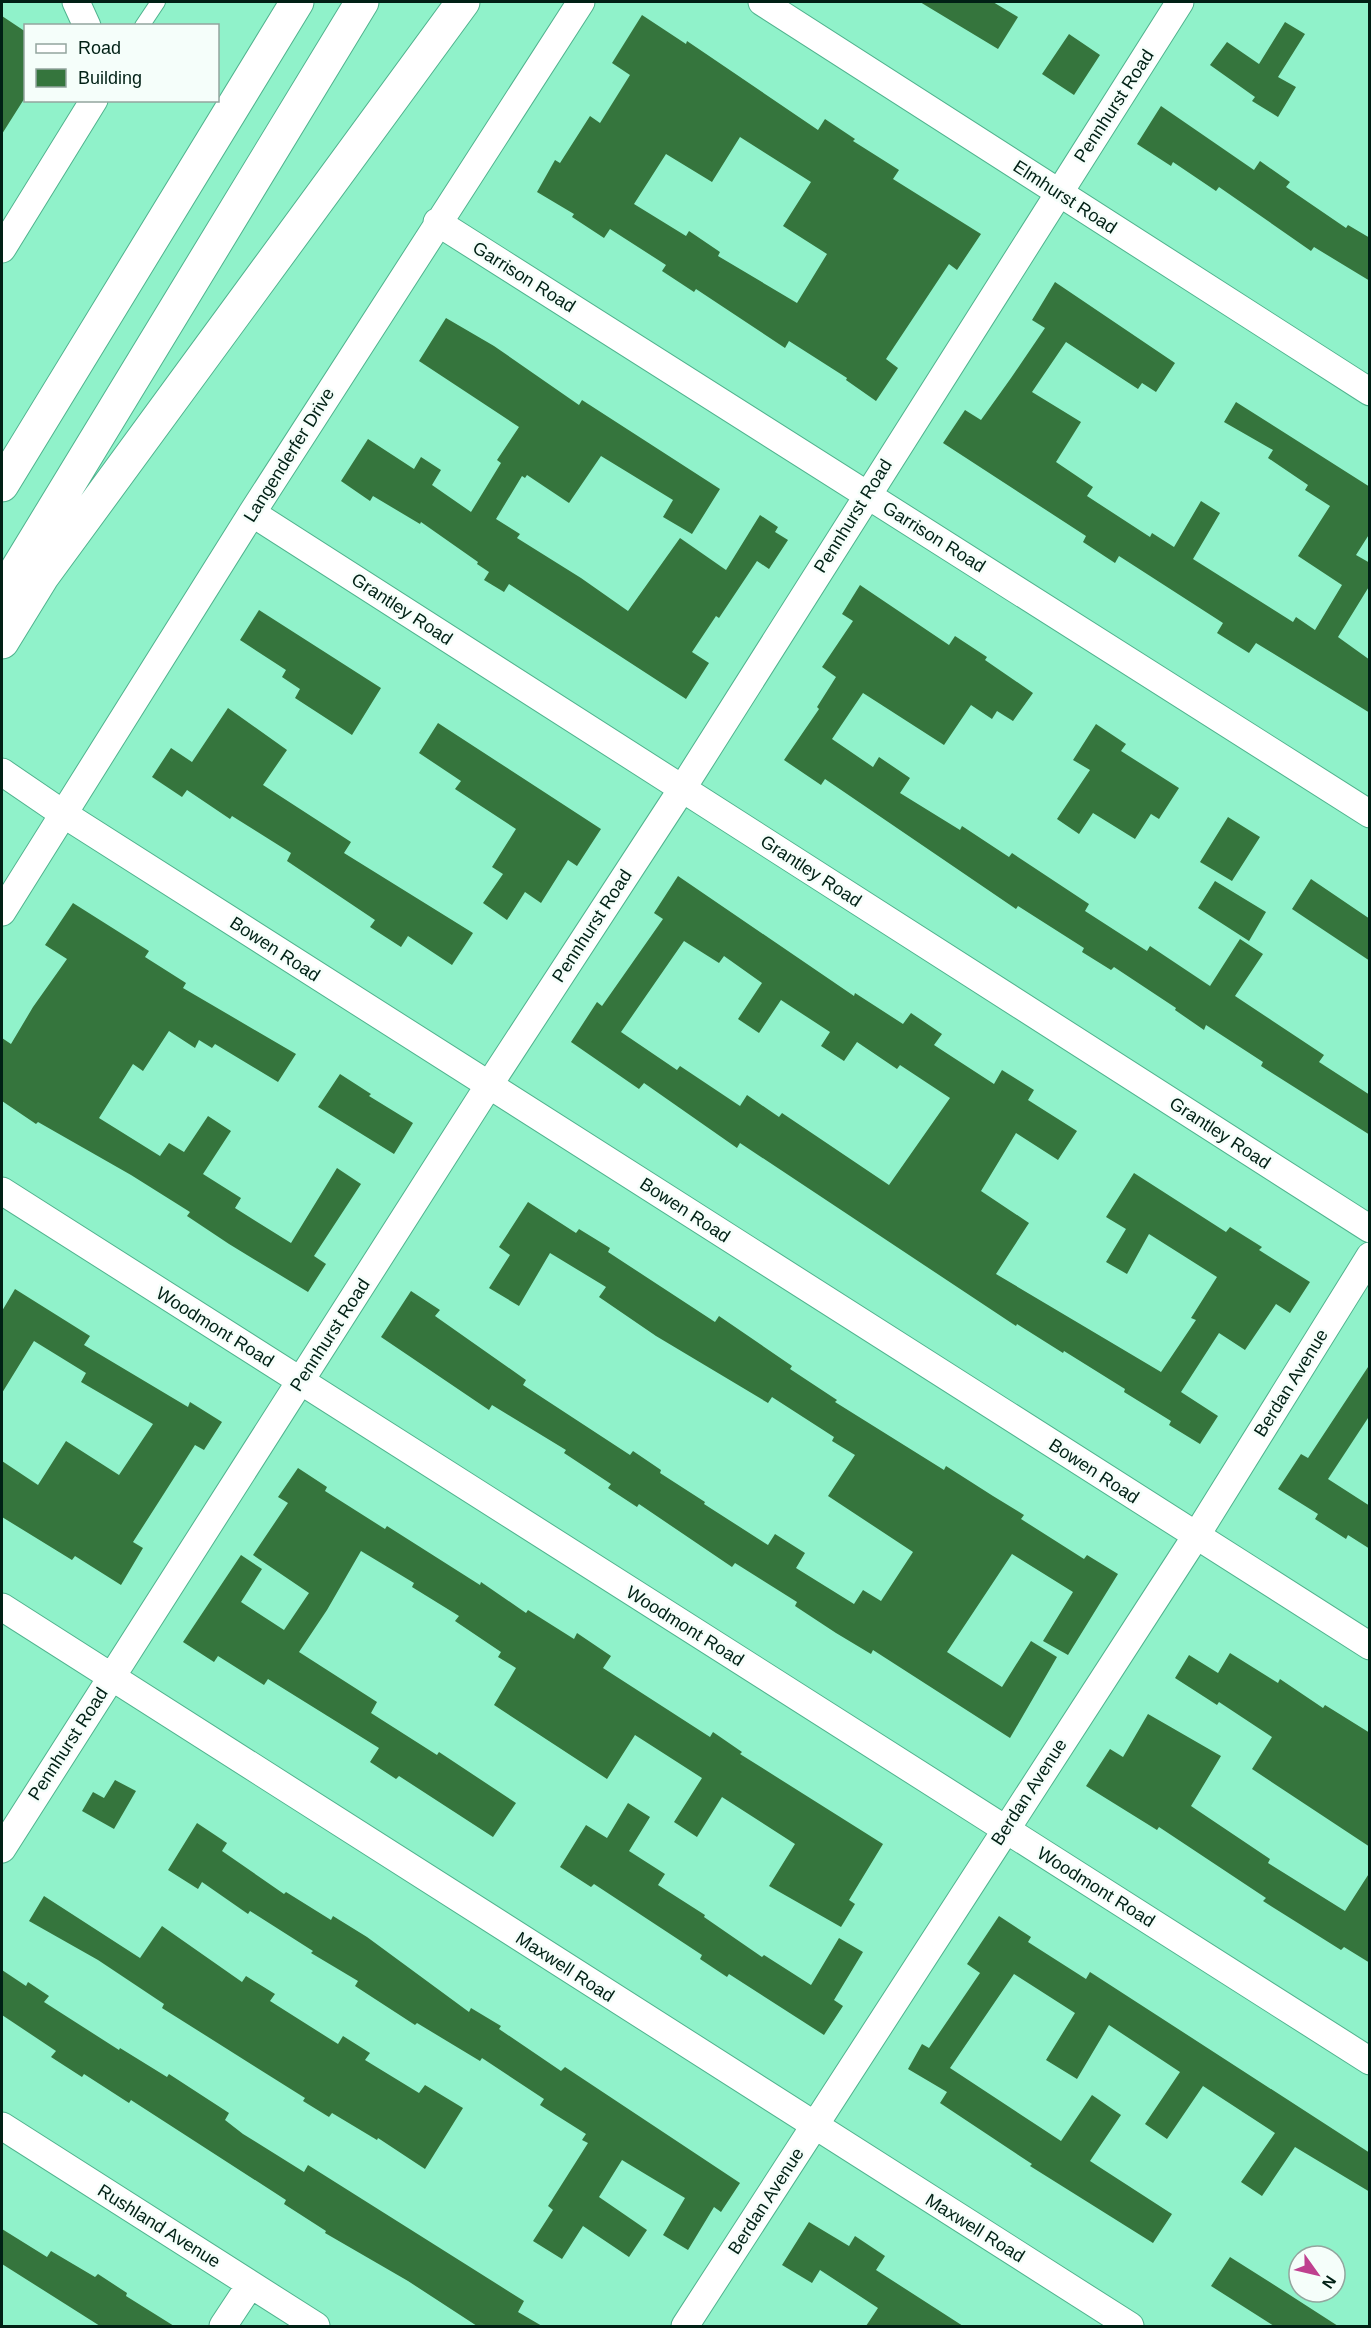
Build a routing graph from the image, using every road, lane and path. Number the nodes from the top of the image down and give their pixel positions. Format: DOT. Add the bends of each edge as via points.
graph roads {
  1 [pos="76,2"];
  2 [pos="158,2"];
  3 [pos="273,2"];
  4 [pos="297,2"];
  5 [pos="362,2"];
  6 [pos="463,2"];
  7 [pos="581,2"];
  8 [pos="762,2"];
  9 [pos="1180,2"];
  10 [pos="86,24"];
  11 [pos="143,24"];
  12 [pos="219,100"];
  13 [pos="93,102"];
  14 [pos="218,102"];
  15 [pos="1058,193"];
  16 [pos="437,222"];
  17 [pos="2,249"];
  18 [pos="1370,393"];
  19 [pos="44,417"];
  20 [pos="2,485"];
  21 [pos="866,494"];
  22 [pos="252,513"];
  23 [pos="2,594"];
  24 [pos="2,642"];
  25 [pos="10,777"];
  26 [pos="682,789"];
  27 [pos="62,813"];
  28 [pos="1370,814"];
  29 [pos="2,912"];
  30 [pos="489,1086"];
  31 [pos="2,1191"];
  32 [pos="1370,1229"];
  33 [pos="1370,1256"];
  34 [pos="302,1382"];
  35 [pos="1196,1536"];
  36 [pos="2,1607"];
  37 [pos="1370,1646"];
  38 [pos="111,1677"];
  39 [pos="1005,1830"];
  40 [pos="2,1849"];
  41 [pos="1370,2061"];
  42 [pos="2,2126"];
  43 [pos="815,2127"];
  44 [pos="250,2285"];
  45 [pos="223,2326"];
  46 [pos="316,2326"];
  47 [pos="685,2326"];
  48 [pos="1130,2326"];
  1 -- 10 [label="street"];
  2 -- 11 [label="lane"];
  3 -- 12 [label="highway"];
  4 -- 19 [label="highway"];
  5 -- 23 [label="highway"];
  6 -- 24 [label="highway" via="56,557"];
  7 -- 16 [label="street, Langenderfer Drive"];
  8 -- 15 [label="street, Elmhurst Road"];
  9 -- 15 [label="street, Pennhurst Road"];
  13 -- 17 [label="street"];
  14 -- 19 [label="highway"];
  15 -- 18 [label="street, Elmhurst Road"];
  15 -- 21 [label="street, Pennhurst Road"];
  16 -- 21 [label="street, Garrison Road"];
  16 -- 22 [label="street, Langenderfer Drive"];
  19 -- 20 [label="highway"];
  21 -- 26 [label="street, Pennhurst Road"];
  21 -- 28 [label="street, Garrison Road"];
  22 -- 26 [label="street, Grantley Road"];
  22 -- 27 [label="street, Langenderfer Drive"];
  25 -- 27 [label="street, Bowen Road"];
  26 -- 30 [label="street, Pennhurst Road"];
  26 -- 32 [label="street, Grantley Road"];
  27 -- 29 [label="street, Langenderfer Drive"];
  27 -- 30 [label="street, Bowen Road"];
  30 -- 34 [label="street, Pennhurst Road"];
  30 -- 35 [label="street, Bowen Road"];
  31 -- 34 [label="street, Woodmont Road"];
  33 -- 35 [label="street, Berdan Avenue"];
  34 -- 38 [label="street, Pennhurst Road"];
  34 -- 39 [label="street, Woodmont Road"];
  35 -- 37 [label="street, Bowen Road"];
  35 -- 39 [label="street, Berdan Avenue"];
  36 -- 38 [label="street, Maxwell Road"];
  38 -- 40 [label="street, Pennhurst Road"];
  38 -- 43 [label="street, Maxwell Road"];
  39 -- 41 [label="street, Woodmont Road"];
  39 -- 43 [label="street, Berdan Avenue"];
  42 -- 44 [label="street, Rushland Avenue"];
  43 -- 47 [label="street, Berdan Avenue"];
  43 -- 48 [label="street, Maxwell Road"];
  44 -- 45 [label="street"];
  44 -- 46 [label="street, Rushland Avenue"];
}
